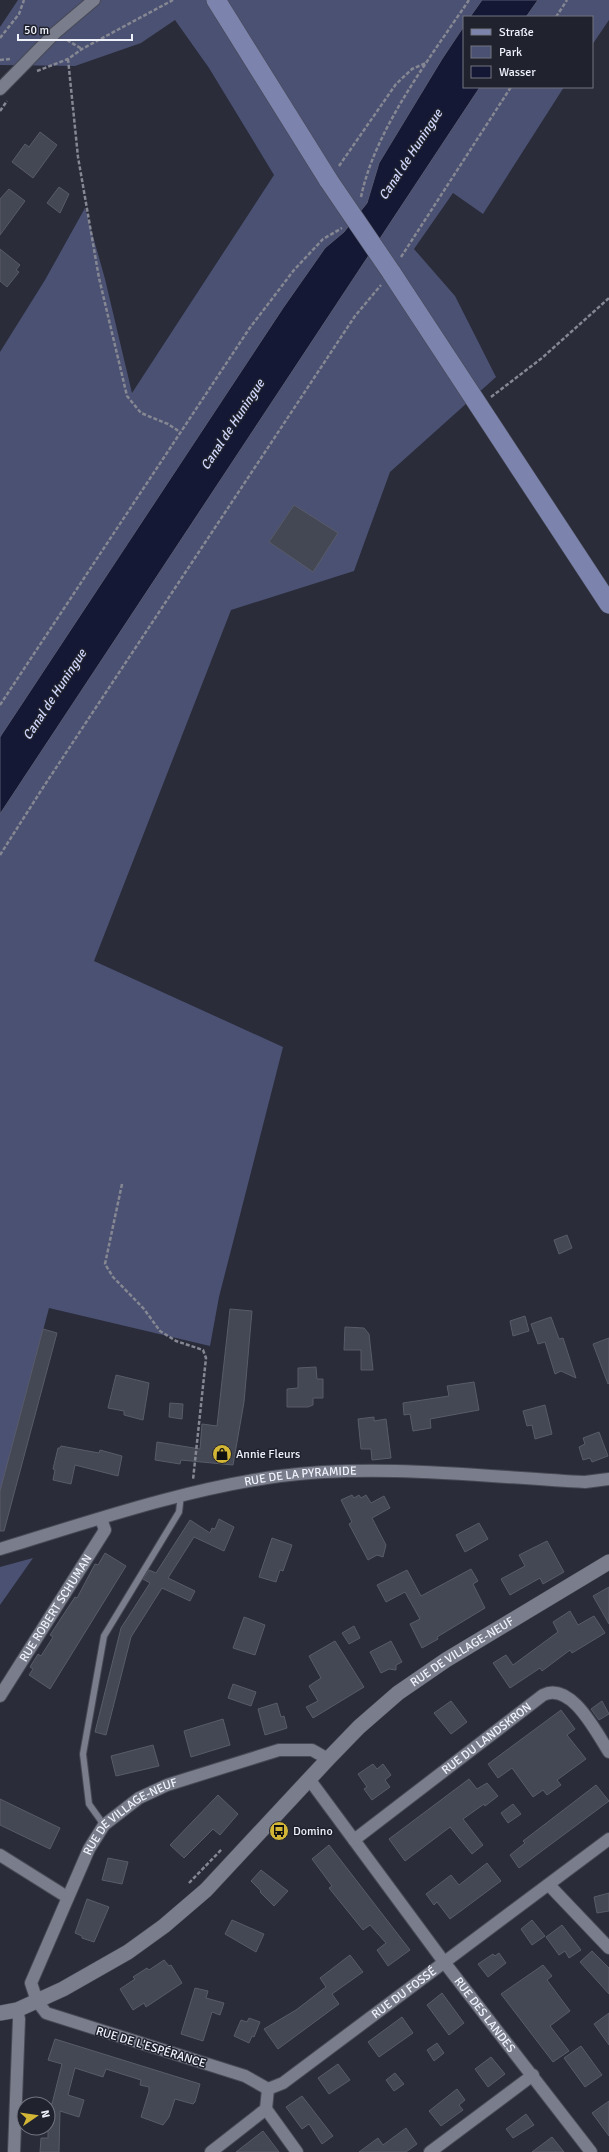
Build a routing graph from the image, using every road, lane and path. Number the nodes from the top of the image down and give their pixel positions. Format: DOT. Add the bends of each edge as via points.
graph roads {
  1 [pos="24,0"];
  2 [pos="94,0"];
  3 [pos="173,0"];
  4 [pos="216,0"];
  5 [pos="469,0"];
  6 [pos="567,0"];
  7 [pos="557,16"];
  8 [pos="0,38"];
  9 [pos="68,60"];
  10 [pos="426,63"];
  11 [pos="34,72"];
  12 [pos="0,88"];
  13 [pos="510,88"];
  14 [pos="9,99"];
  15 [pos="0,111"];
  16 [pos="329,181"];
  17 [pos="361,199"];
  18 [pos="344,227"];
  19 [pos="391,272"];
  20 [pos="609,298"];
  21 [pos="479,406"];
  22 [pos="180,432"];
  23 [pos="609,604"];
  24 [pos="0,705"];
  25 [pos="0,855"];
  26 [pos="122,1184"];
  27 [pos="609,1479"];
  28 [pos="187,1494"];
  29 [pos="101,1518"];
  30 [pos="0,1549"];
  31 [pos="609,1562"];
  32 [pos="0,1696"];
  33 [pos="609,1752"];
  34 [pos="328,1759"];
  35 [pos="308,1779"];
  36 [pos="104,1825"];
  37 [pos="609,1839"];
  38 [pos="354,1840"];
  39 [pos="0,1855"];
  40 [pos="549,1885"];
  41 [pos="67,1897"];
  42 [pos="609,1948"];
  43 [pos="444,1962"];
  44 [pos="37,2001"];
  45 [pos="17,2010"];
  46 [pos="0,2013"];
  47 [pos="533,2075"];
  48 [pos="268,2089"];
  49 [pos="266,2109"];
  50 [pos="14,2152"];
  51 [pos="211,2152"];
  52 [pos="297,2152"];
  53 [pos="430,2152"];
  54 [pos="591,2152"];
  1 -- 8 [label="path" via="19,14"];
  2 -- 12 [label="street" via="55,33"];
  3 -- 9 [label="path" via="82,49"];
  4 -- 16 [label="main road"];
  5 -- 10 [label="path"];
  6 -- 7 [label="path"];
  9 -- 11 [label="path"];
  9 -- 22 [label="path" via="79,165 99,278 127,396 141,413"];
  10 -- 16 [label="path" via="412,69 396,84"];
  10 -- 17 [label="path" via="371,160"];
  13 -- 19 [label="path"];
  14 -- 15 [label="path"];
  16 -- 19 [label="main road, bridge"];
  18 -- 22 [label="path" via="323,239 294,270 249,329"];
  19 -- 21 [label="main road"];
  19 -- 25 [label="path" via="355,316"];
  20 -- 21 [label="path" via="542,358"];
  21 -- 23 [label="main road"];
  22 -- 24 [label="path"];
  26 -- 28 [label="path" via="105,1264 113,1277 144,1309 160,1331 176,1341 204,1350 206,1358 193,1467"];
  27 -- 28 [label="street, RUE DE LA PYRAMIDE" via="585,1482 355,1471 281,1476"];
  28 -- 29 [label="street, RUE DE LA PYRAMIDE"];
  28 -- 36 [label="lane" via="179,1512 104,1636 83,1754 89,1804"];
  29 -- 30 [label="street, RUE DE LA PYRAMIDE"];
  29 -- 32 [label="street, RUE ROBERT SCHUMAN" via="104,1530"];
  31 -- 34 [label="street, RUE DE VILLAGE-NEUF" via="446,1660 398,1693 359,1727"];
  33 -- 38 [label="street, RUE DU LANDSKRON" via="579,1708 566,1695 550,1691"];
  34 -- 35 [label="street, RUE DE VILLAGE-NEUF"];
  34 -- 36 [label="street, RUE DE VILLAGE-NEUF" via="312,1750 279,1750 167,1785 139,1798"];
  35 -- 38 [label="street, RUE DES LANDES"];
  35 -- 44 [label="street, RUE DE VILLAGE-NEUF" via="183,1912 128,1952"];
  36 -- 41 [label="street, RUE DE VILLAGE-NEUF" via="89,1849"];
  37 -- 40 [label="street, RUE DU FOSSÉ"];
  38 -- 43 [label="street, RUE DES LANDES"];
  39 -- 41 [label="street"];
  40 -- 42 [label="street"];
  40 -- 43 [label="street, RUE DU FOSSÉ"];
  41 -- 44 [label="street, RUE DE VILLAGE-NEUF" via="31,1983"];
  43 -- 47 [label="street, RUE DES LANDES"];
  43 -- 48 [label="street, RUE DU FOSSÉ" via="283,2082"];
  44 -- 45 [label="street, RUE DE VILLAGE-NEUF"];
  44 -- 48 [label="street, RUE DE L'ESPÉRANCE" via="51,2016 245,2076"];
  45 -- 46 [label="street, RUE DE VILLAGE-NEUF"];
  45 -- 50 [label="street" via="19,2019"];
  47 -- 53 [label="street"];
  47 -- 54 [label="street, RUE DES LANDES"];
  48 -- 49 [label="street"];
  49 -- 51 [label="street"];
  49 -- 52 [label="street"];
}
